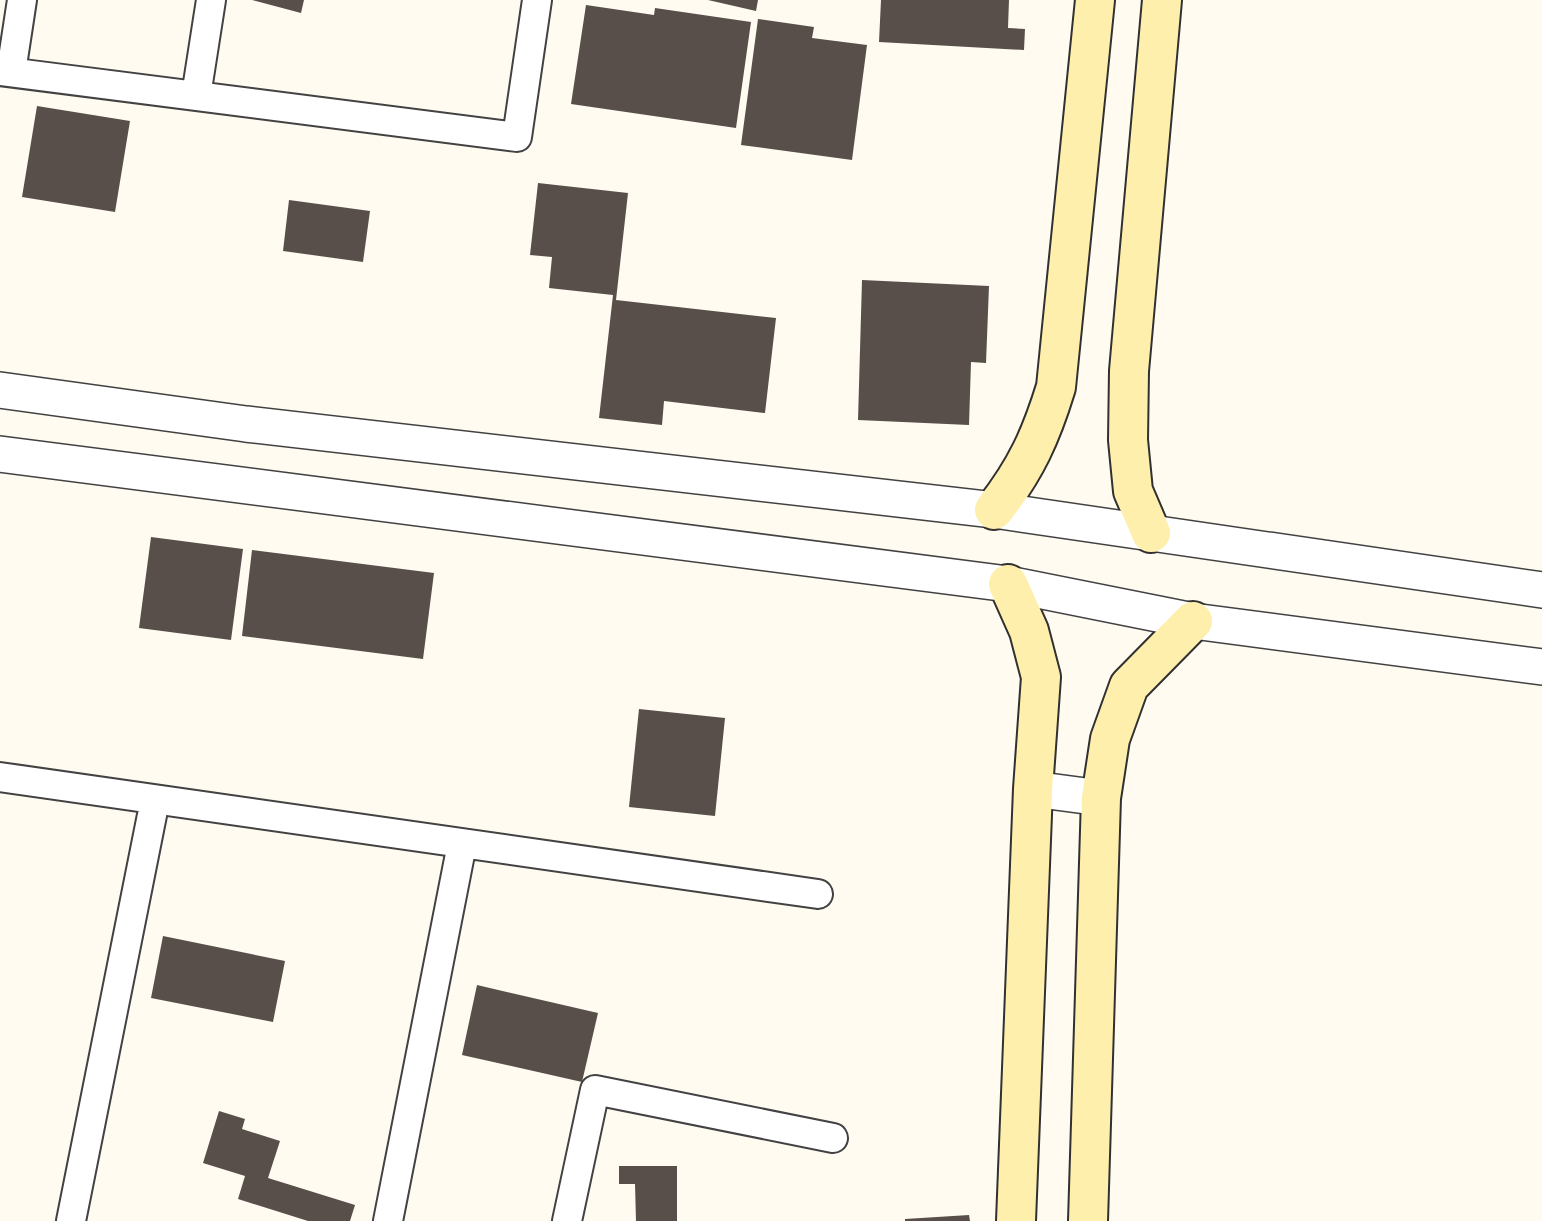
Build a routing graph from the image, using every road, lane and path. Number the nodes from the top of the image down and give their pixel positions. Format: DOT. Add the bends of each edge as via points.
graph roads {
  1 [pos="22,0"];
  2 [pos="211,0"];
  3 [pos="537,0"];
  4 [pos="1095,0"];
  5 [pos="1162,0"];
  6 [pos="6,72"];
  7 [pos="196,96"];
  8 [pos="0,390"];
  9 [pos="0,454"];
  10 [pos="994,510"];
  11 [pos="1151,533"];
  12 [pos="1008,584"];
  13 [pos="1542,590"];
  14 [pos="1193,621"];
  15 [pos="1542,667"];
  16 [pos="0,777"];
  17 [pos="1033,789"];
  18 [pos="1101,798"];
  19 [pos="155,800"];
  20 [pos="462,844"];
  21 [pos="818,894"];
  22 [pos="833,1138"];
  23 [pos="71,1221"];
  24 [pos="388,1221"];
  25 [pos="566,1221"];
  26 [pos="1016,1221"];
  27 [pos="1088,1221"];
  1 -- 6 [label="street"];
  2 -- 7 [label="street"];
  3 -- 7 [label="street" via="517,136"];
  4 -- 10 [label="main road" via="1056,387 1023,473"];
  5 -- 11 [label="main road" via="1129,371 1133,491"];
  6 -- 7 [label="street"];
  8 -- 10 [label="street" via="246,424"];
  9 -- 12 [label="street"];
  10 -- 11 [label="street"];
  11 -- 13 [label="street"];
  12 -- 14 [label="street"];
  12 -- 17 [label="main road" via="1029,631 1041,677"];
  14 -- 15 [label="street"];
  14 -- 18 [label="main road" via="1129,686 1110,739"];
  16 -- 19 [label="street"];
  17 -- 18 [label="street"];
  17 -- 26 [label="main road"];
  18 -- 27 [label="main road"];
  19 -- 20 [label="street"];
  19 -- 23 [label="street"];
  20 -- 21 [label="street"];
  20 -- 24 [label="street"];
  22 -- 25 [label="street" via="595,1090"];
}
